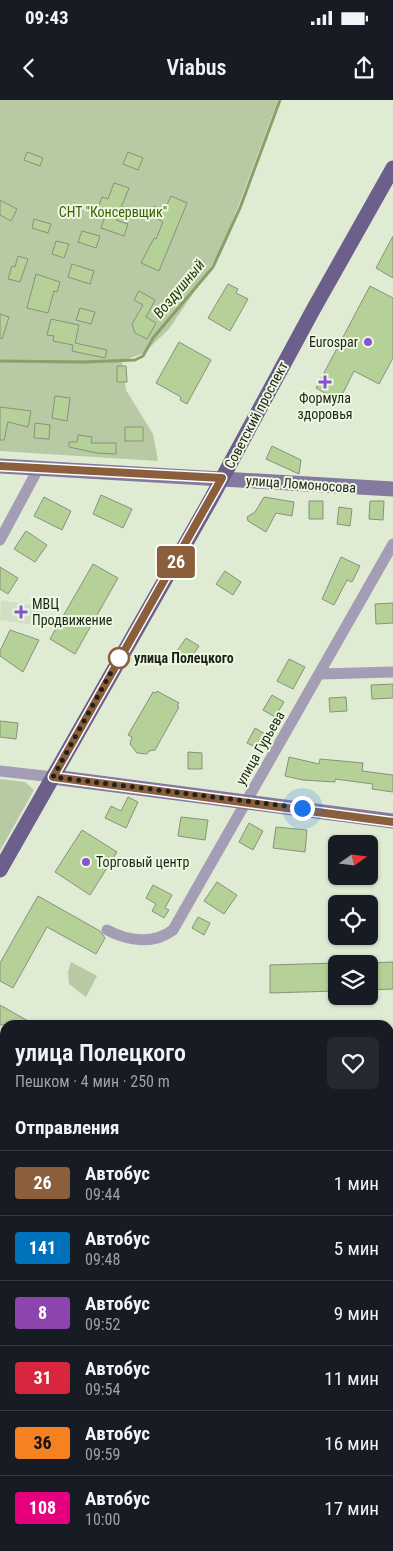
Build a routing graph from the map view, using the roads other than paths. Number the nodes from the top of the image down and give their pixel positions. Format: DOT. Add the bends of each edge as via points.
graph roads {
  1 [pos="393,168"];
  2 [pos="0,466"];
  3 [pos="38,469"];
  4 [pos="222,478"];
  5 [pos="393,489"];
  6 [pos="0,540"];
  7 [pos="393,544"];
  8 [pos="393,672"];
  9 [pos="320,674"];
  10 [pos="0,771"];
  11 [pos="53,777"];
  12 [pos="246,801"];
  13 [pos="393,822"];
  14 [pos="0,870"];
  15 [pos="107,930"];
  1 -- 4 [label="main road, Советский проспект"];
  2 -- 3 [label="street, улица Ломоносова"];
  3 -- 4 [label="street, улица Ломоносова"];
  3 -- 6 [label="street"];
  4 -- 5 [label="street, улица Ломоносова"];
  4 -- 11 [label="main road, Советский проспект"];
  7 -- 9 [label="street, улица Гурьева"];
  8 -- 9 [label="street"];
  9 -- 12 [label="street, улица Гурьева"];
  10 -- 11 [label="street"];
  11 -- 12 [label="street"];
  11 -- 14 [label="main road, Советский проспект"];
  12 -- 13 [label="street"];
  12 -- 15 [label="street, улица Гурьева" via="173,930 162,938 150,940 121,938"];
}
